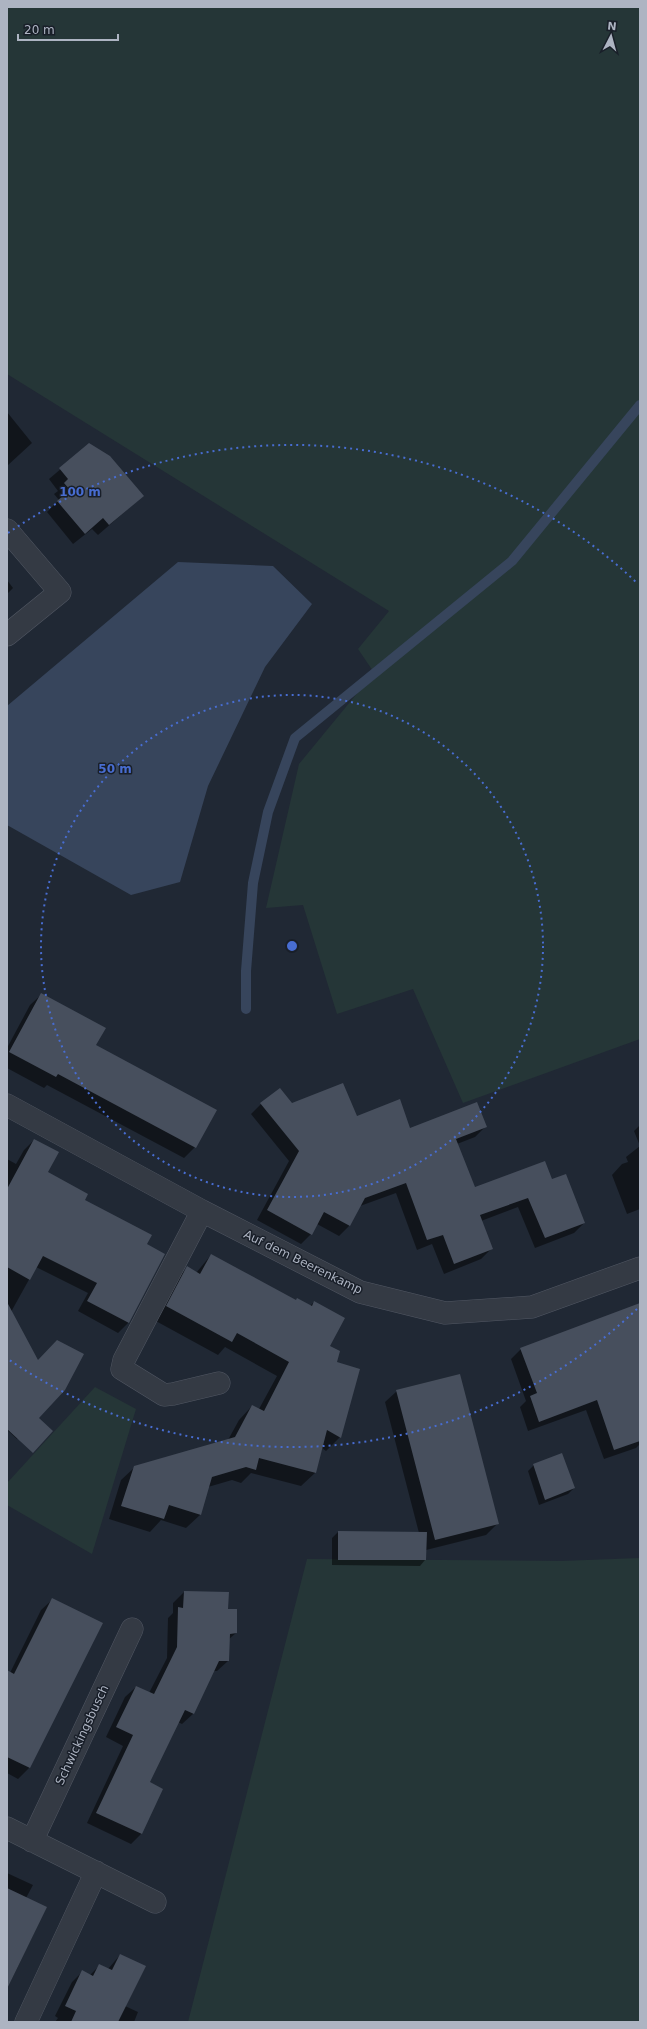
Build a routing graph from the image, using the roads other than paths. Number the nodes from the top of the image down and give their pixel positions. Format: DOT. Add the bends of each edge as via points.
graph roads {
  1 [pos="7,530"];
  2 [pos="7,635"];
  3 [pos="7,1104"];
  4 [pos="202,1211"];
  5 [pos="640,1268"];
  6 [pos="219,1382"];
  7 [pos="132,1629"];
  8 [pos="7,1828"];
  9 [pos="32,1841"];
  10 [pos="96,1872"];
  11 [pos="155,1902"];
  12 [pos="26,2022"];
  1 -- 2 [label="street" via="60,592"];
  3 -- 4 [label="street, Auf dem Beerenkamp"];
  4 -- 5 [label="street, Auf dem Beerenkamp" via="360,1292 445,1313 532,1307"];
  4 -- 6 [label="street" via="124,1360 122,1370 164,1395"];
  7 -- 9 [label="street, Schwickingsbusch"];
  8 -- 9 [label="street"];
  9 -- 10 [label="street"];
  10 -- 11 [label="street"];
  10 -- 12 [label="street"];
}
